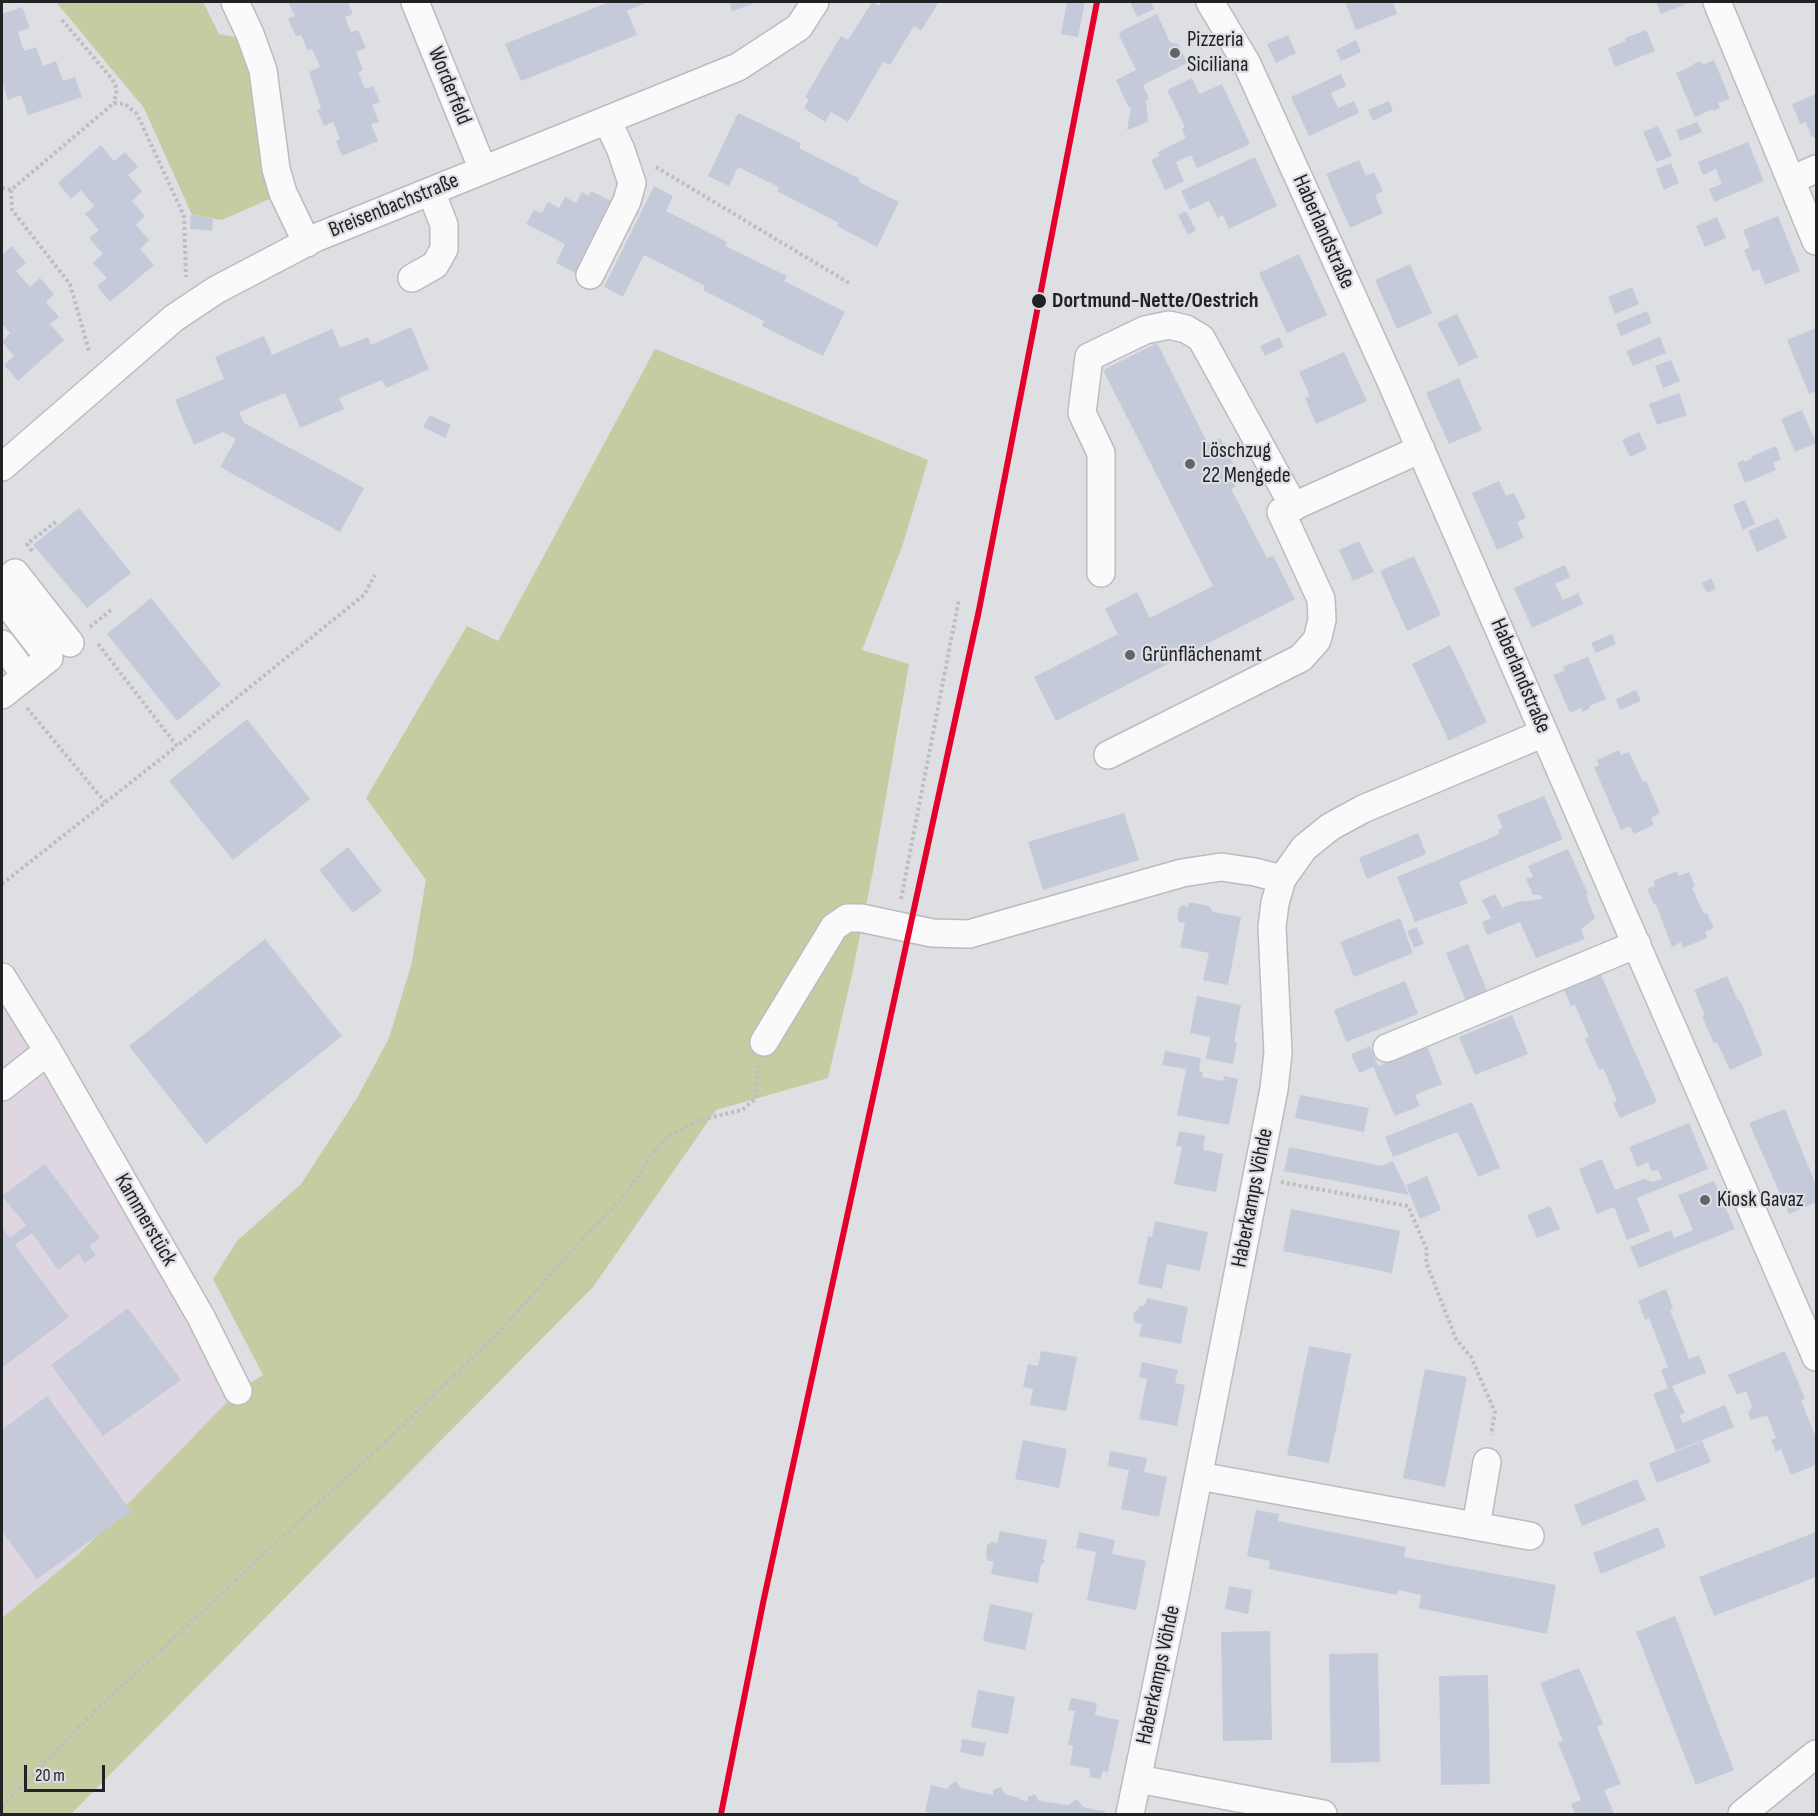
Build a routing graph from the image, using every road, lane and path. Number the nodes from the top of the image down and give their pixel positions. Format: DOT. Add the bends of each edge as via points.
graph roads {
  1 [pos="235,2"];
  2 [pos="415,2"];
  3 [pos="815,2"];
  4 [pos="1210,2"];
  5 [pos="1717,2"];
  6 [pos="62,20"];
  7 [pos="114,103"];
  8 [pos="607,120"];
  9 [pos="655,166"];
  10 [pos="1816,169"];
  11 [pos="483,170"];
  12 [pos="1791,180"];
  13 [pos="2,188"];
  14 [pos="11,190"];
  15 [pos="432,191"];
  16 [pos="1816,241"];
  17 [pos="307,243"];
  18 [pos="590,275"];
  19 [pos="412,278"];
  20 [pos="186,279"];
  21 [pos="849,283"];
  22 [pos="89,351"];
  23 [pos="1421,449"];
  24 [pos="2,466"];
  25 [pos="1294,507"];
  26 [pos="57,520"];
  27 [pos="34,553"];
  28 [pos="1101,573"];
  29 [pos="375,575"];
  30 [pos="2,584"];
  31 [pos="2,597"];
  32 [pos="959,599"];
  33 [pos="86,616"];
  34 [pos="93,625"];
  35 [pos="82,641"];
  36 [pos="2,644"];
  37 [pos="13,686"];
  38 [pos="1544,733"];
  39 [pos="177,746"];
  40 [pos="1108,755"];
  41 [pos="105,802"];
  42 [pos="1282,879"];
  43 [pos="904,882"];
  44 [pos="2,884"];
  45 [pos="1637,944"];
  46 [pos="2,976"];
  47 [pos="764,1042"];
  48 [pos="1387,1048"];
  49 [pos="48,1051"];
  50 [pos="2,1087"];
  51 [pos="1257,1178"];
  52 [pos="1816,1357"];
  53 [pos="238,1391"];
  54 [pos="1487,1462"];
  55 [pos="1199,1476"];
  56 [pos="1476,1526"];
  57 [pos="1530,1536"];
  58 [pos="1816,1754"];
  59 [pos="1138,1779"];
  60 [pos="2,1806"];
  61 [pos="1130,1815"];
  62 [pos="1323,1815"];
  63 [pos="1742,1815"];
  1 -- 17 [label="street" via="263,70 276,169"];
  2 -- 11 [label="street, Worderfeld"];
  3 -- 8 [label="street, Breisenbachstraße" via="799,27 738,67"];
  4 -- 23 [label="street, Haberlandstraße" via="1247,64"];
  5 -- 12 [label="street"];
  6 -- 7 [label="path" via="112,79 117,89"];
  7 -- 14 [label="path"];
  7 -- 20 [label="path" via="125,104 137,114 184,216"];
  8 -- 11 [label="street, Breisenbachstraße"];
  8 -- 18 [label="street" via="632,183"];
  9 -- 21 [label="path"];
  10 -- 12 [label="street"];
  11 -- 15 [label="street, Breisenbachstraße"];
  12 -- 16 [label="street"];
  13 -- 14 [label="path"];
  14 -- 22 [label="path" via="12,210 70,284"];
  15 -- 17 [label="street, Breisenbachstraße"];
  15 -- 19 [label="street" via="444,225 444,249 435,265"];
  17 -- 24 [label="street, Breisenbachstraße" via="216,290 174,318"];
  23 -- 25 [label="street"];
  23 -- 38 [label="street, Haberlandstraße"];
  25 -- 28 [label="street" via="1201,338 1169,325 1145,330 1089,357 1082,413 1101,453"];
  25 -- 40 [label="street" via="1281,512 1321,599 1322,620 1317,640 1301,658"];
  26 -- 27 [label="path" via="27,544"];
  29 -- 39 [label="path" via="364,595"];
  30 -- 35 [label="street" via="15,573"];
  31 -- 37 [label="street" via="49,658"];
  32 -- 43 [label="path"];
  33 -- 34 [label="path"];
  35 -- 39 [label="path"];
  36 -- 37 [label="street"];
  37 -- 41 [label="path"];
  38 -- 42 [label="street, Haberkamps Vöhde" via="1363,809 1330,827 1304,848"];
  38 -- 45 [label="street, Haberlandstraße"];
  39 -- 41 [label="path"];
  41 -- 44 [label="path"];
  42 -- 47 [label="street" via="1221,867 1182,873 969,934 932,933 847,918 834,927"];
  42 -- 51 [label="street, Haberkamps Vöhde" via="1272,927 1278,1053"];
  45 -- 48 [label="street"];
  45 -- 52 [label="street, Haberlandstraße"];
  46 -- 49 [label="street, Kammerstück"];
  47 -- 60 [label="path" via="756,1098 742,1110 700,1120 667,1137 629,1190 500,1331 97,1709"];
  49 -- 50 [label="street"];
  49 -- 53 [label="street, Kammerstück" via="201,1317"];
  51 -- 54 [label="path" via="1408,1206 1456,1339 1471,1357 1495,1412"];
  51 -- 55 [label="street, Haberkamps Vöhde"];
  54 -- 56 [label="street"];
  55 -- 56 [label="street"];
  55 -- 59 [label="street, Haberkamps Vöhde"];
  56 -- 57 [label="street"];
  58 -- 63 [label="street"];
  59 -- 61 [label="street, Haberkamps Vöhde"];
  59 -- 62 [label="street"];
}
